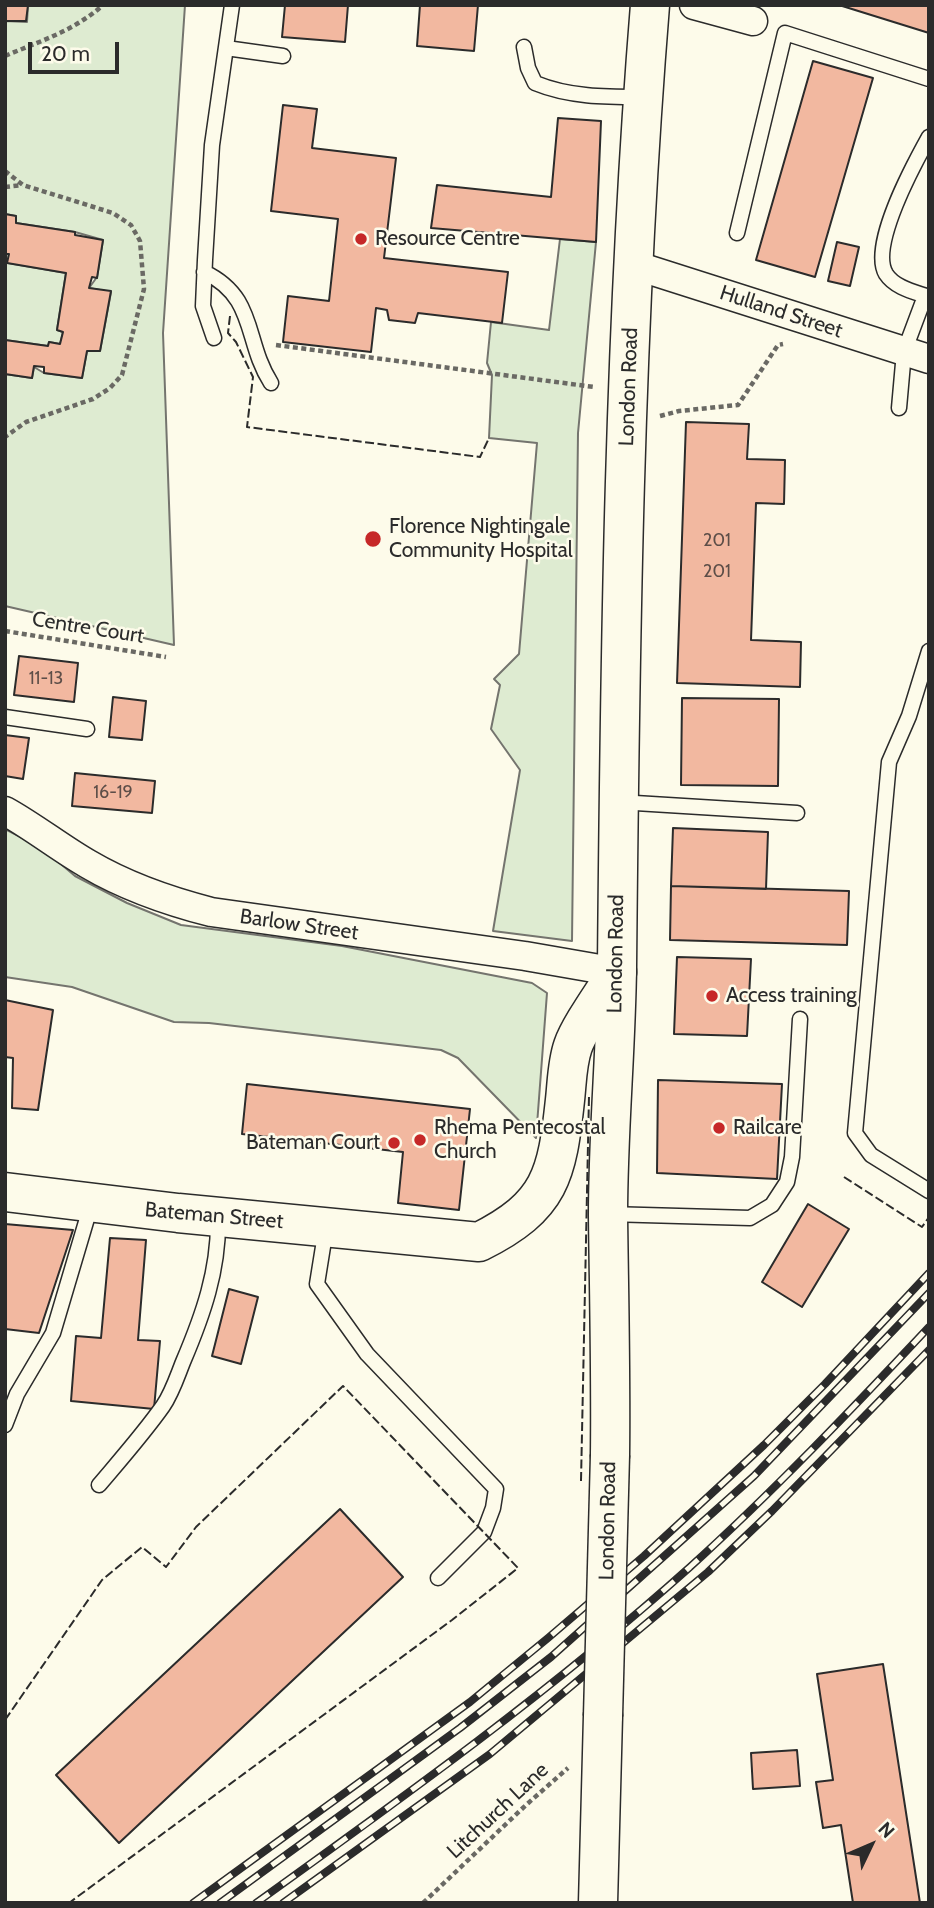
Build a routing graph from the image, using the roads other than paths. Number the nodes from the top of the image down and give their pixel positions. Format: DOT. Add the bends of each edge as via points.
graph roads {
  1 [pos="232,5"];
  2 [pos="650,5"];
  3 [pos="694,5"];
  4 [pos="753,21"];
  5 [pos="524,47"];
  6 [pos="226,48"];
  7 [pos="283,56"];
  8 [pos="929,79"];
  9 [pos="642,97"];
  10 [pos="929,137"];
  11 [pos="737,233"];
  12 [pos="634,265"];
  13 [pos="204,272"];
  14 [pos="927,296"];
  15 [pos="214,338"];
  16 [pos="916,355"];
  17 [pos="271,383"];
  18 [pos="899,408"];
  19 [pos="929,651"];
  20 [pos="5,717"];
  21 [pos="86,729"];
  22 [pos="617,802"];
  23 [pos="5,811"];
  24 [pos="797,813"];
  25 [pos="617,972"];
  26 [pos="800,1019"];
  27 [pos="929,1191"];
  28 [pos="5,1192"];
  29 [pos="91,1204"];
  30 [pos="608,1214"];
  31 [pos="218,1217"];
  32 [pos="326,1227"];
  33 [pos="5,1425"];
  34 [pos="99,1485"];
  35 [pos="438,1578"];
  36 [pos="598,1891"];
  1 -- 6 [label="lane"];
  2 -- 9 [label="main road, London Road"];
  3 -- 4 [label="street"];
  5 -- 9 [label="lane" via="535,83 553,91"];
  6 -- 7 [label="lane"];
  6 -- 13 [label="lane" via="212,145"];
  8 -- 11 [label="lane" via="785,33"];
  9 -- 12 [label="main road, London Road"];
  10 -- 14 [label="lane" via="902,186 881,253 886,274 908,291"];
  12 -- 16 [label="street, Hulland Street"];
  12 -- 22 [label="main road, London Road"];
  13 -- 15 [label="lane" via="203,306"];
  13 -- 17 [label="lane" via="232,290 244,309"];
  14 -- 16 [label="lane"];
  16 -- 18 [label="lane"];
  19 -- 27 [label="lane" via="889,762 855,1133 871,1155"];
  20 -- 21 [label="lane"];
  22 -- 24 [label="lane"];
  22 -- 25 [label="main road, London Road"];
  23 -- 25 [label="street, Barlow Street" via="88,864 172,902 211,912"];
  25 -- 30 [label="main road, London Road"];
  25 -- 32 [label="main road, Bateman Street" via="573,1045 552,1177 528,1211 479,1242"];
  26 -- 30 [label="lane" via="792,1157 787,1182 772,1205 750,1218"];
  28 -- 29 [label="main road, Bateman Street"];
  29 -- 31 [label="main road, Bateman Street"];
  29 -- 33 [label="lane" via="53,1333 17,1394"];
  30 -- 36 [label="main road, London Road, bridge" via="610,1455"];
  31 -- 32 [label="main road, Bateman Street"];
  31 -- 34 [label="lane" via="219,1248 211,1285 177,1377 164,1404"];
  32 -- 35 [label="lane" via="317,1284 367,1354 496,1489 484,1532"];
}
